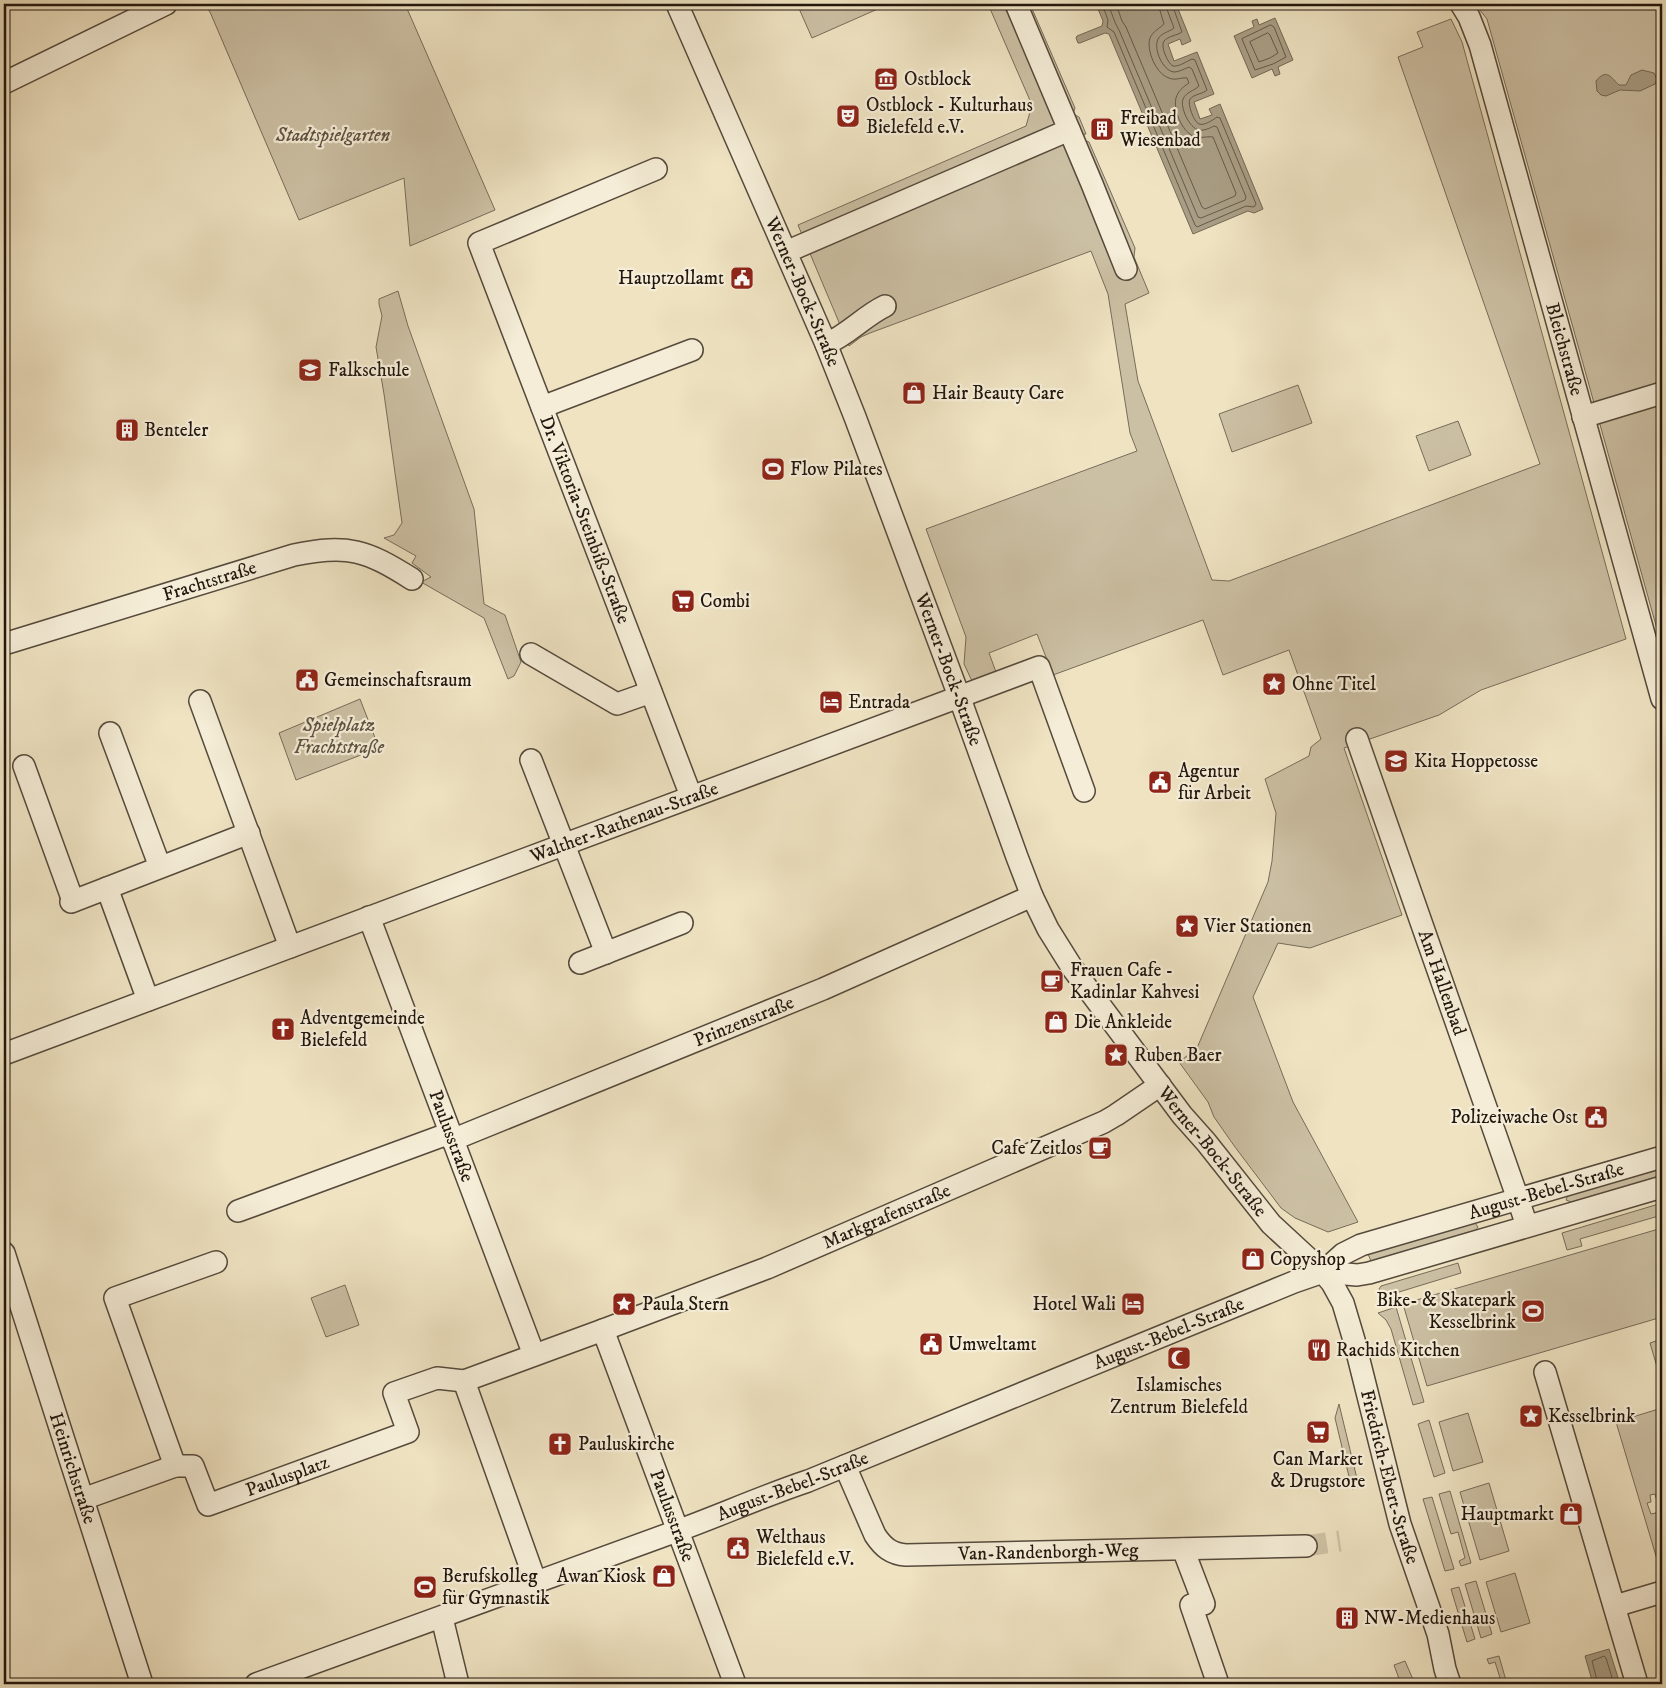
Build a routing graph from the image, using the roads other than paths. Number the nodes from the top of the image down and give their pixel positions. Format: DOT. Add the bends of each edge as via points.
graph roads {
  1 [pos="166,4"];
  2 [pos="677,4"];
  3 [pos="1016,4"];
  4 [pos="1461,4"];
  5 [pos="4,83"];
  6 [pos="1069,130"];
  7 [pos="656,169"];
  8 [pos="786,252"];
  9 [pos="1126,269"];
  10 [pos="886,306"];
  11 [pos="826,344"];
  12 [pos="692,350"];
  13 [pos="1662,393"];
  14 [pos="542,407"];
  15 [pos="1583,417"];
  16 [pos="412,579"];
  17 [pos="4,644"];
  18 [pos="531,654"];
  19 [pos="651,692"];
  20 [pos="959,696"];
  21 [pos="1662,699"];
  22 [pos="200,701"];
  23 [pos="110,733"];
  24 [pos="1357,739"];
  25 [pos="531,760"];
  26 [pos="24,766"];
  27 [pos="1084,791"];
  28 [pos="691,796"];
  29 [pos="249,834"];
  30 [pos="562,845"];
  31 [pos="160,867"];
  32 [pos="107,888"];
  33 [pos="1032,896"];
  34 [pos="369,917"];
  35 [pos="682,923"];
  36 [pos="290,947"];
  37 [pos="606,953"];
  38 [pos="580,963"];
  39 [pos="148,1000"];
  40 [pos="4,1054"];
  41 [pos="1160,1085"];
  42 [pos="451,1137"];
  43 [pos="1662,1157"];
  44 [pos="1662,1187"];
  45 [pos="1518,1199"];
  46 [pos="238,1211"];
  47 [pos="1526,1226"];
  48 [pos="4,1253"];
  49 [pos="216,1262"];
  50 [pos="1323,1272"];
  51 [pos="603,1330"];
  52 [pos="534,1355"];
  53 [pos="1545,1372"];
  54 [pos="464,1381"];
  55 [pos="176,1466"];
  56 [pos="845,1466"];
  57 [pos="83,1499"];
  58 [pos="677,1531"];
  59 [pos="1306,1546"];
  60 [pos="1183,1549"];
  61 [pos="536,1583"];
  62 [pos="1662,1592"];
  63 [pos="1614,1606"];
  64 [pos="442,1618"];
  65 [pos="142,1684"];
  66 [pos="259,1684"];
  67 [pos="458,1684"];
  68 [pos="734,1684"];
  69 [pos="1218,1684"];
  70 [pos="1450,1684"];
  71 [pos="1638,1684"];
  1 -- 5 [label="street"];
  2 -- 8 [label="street, Werner-Bock-Straße"];
  3 -- 6 [label="street"];
  4 -- 15 [label="street, Bleichstraße" via="1480,45"];
  6 -- 8 [label="street"];
  6 -- 9 [label="street"];
  7 -- 14 [label="street, Dr. Viktoria-Steinbiß-Straße" via="479,242"];
  8 -- 11 [label="street, Werner-Bock-Straße"];
  10 -- 11 [label="street" via="837,340"];
  11 -- 20 [label="street, Werner-Bock-Straße"];
  12 -- 14 [label="street"];
  13 -- 15 [label="street"];
  14 -- 19 [label="street, Dr. Viktoria-Steinbiß-Straße"];
  15 -- 21 [label="street, Bleichstraße"];
  16 -- 17 [label="street, Frachtstraße" via="362,553 316,550"];
  18 -- 19 [label="street" via="616,704"];
  19 -- 28 [label="street, Dr. Viktoria-Steinbiß-Straße"];
  20 -- 27 [label="street, Walther-Rathenau-Straße" via="1039,667"];
  20 -- 28 [label="street, Walther-Rathenau-Straße"];
  20 -- 33 [label="street, Werner-Bock-Straße"];
  22 -- 29 [label="street"];
  23 -- 31 [label="street"];
  24 -- 45 [label="street, Am Hallenbad"];
  25 -- 30 [label="street"];
  26 -- 32 [label="street" via="72,902"];
  28 -- 30 [label="street, Walther-Rathenau-Straße"];
  29 -- 31 [label="street"];
  29 -- 36 [label="street"];
  30 -- 34 [label="street, Walther-Rathenau-Straße"];
  30 -- 37 [label="street"];
  31 -- 32 [label="street"];
  32 -- 39 [label="street"];
  33 -- 41 [label="street, Werner-Bock-Straße" via="1073,969"];
  33 -- 42 [label="street, Prinzenstraße" via="823,989"];
  34 -- 36 [label="street, Walther-Rathenau-Straße"];
  34 -- 42 [label="street, Paulusstraße"];
  35 -- 37 [label="street"];
  36 -- 39 [label="street, Walther-Rathenau-Straße"];
  37 -- 38 [label="street"];
  39 -- 40 [label="street, Walther-Rathenau-Straße"];
  41 -- 50 [label="street, Werner-Bock-Straße" via="1271,1224"];
  41 -- 51 [label="street, Markgrafenstraße" via="1104,1122 767,1268"];
  42 -- 46 [label="street, Prinzenstraße"];
  42 -- 52 [label="street, Paulusstraße"];
  43 -- 45 [label="street, August-Bebel-Straße"];
  44 -- 47 [label="street, August-Bebel-Straße"];
  45 -- 47 [label="street, Am Hallenbad"];
  45 -- 50 [label="street, August-Bebel-Straße" via="1360,1245 1343,1254"];
  47 -- 50 [label="street, August-Bebel-Straße" via="1369,1273"];
  48 -- 57 [label="street, Heinrichstraße"];
  49 -- 55 [label="street" via="116,1298"];
  50 -- 56 [label="street, August-Bebel-Straße"];
  50 -- 70 [label="street, Friedrich-Ebert-Straße" via="1338,1292 1347,1315 1400,1524 1438,1634"];
  51 -- 52 [label="street"];
  51 -- 58 [label="street, Paulusstraße"];
  52 -- 54 [label="street"];
  53 -- 63 [label="street"];
  54 -- 55 [label="street, Paulusplatz" via="437,1378 394,1392 408,1432 208,1506 193,1466"];
  54 -- 61 [label="street"];
  55 -- 57 [label="street"];
  56 -- 58 [label="street, August-Bebel-Straße"];
  56 -- 60 [label="street, Van-Randenborgh-Weg" via="875,1535 896,1554"];
  57 -- 65 [label="street, Heinrichstraße"];
  58 -- 61 [label="street, August-Bebel-Straße"];
  58 -- 68 [label="street, Paulusstraße"];
  59 -- 60 [label="street, Van-Randenborgh-Weg"];
  60 -- 69 [label="street"];
  61 -- 64 [label="street, August-Bebel-Straße"];
  62 -- 63 [label="street"];
  63 -- 71 [label="street"];
  64 -- 66 [label="street, August-Bebel-Straße"];
  64 -- 67 [label="street"];
}
